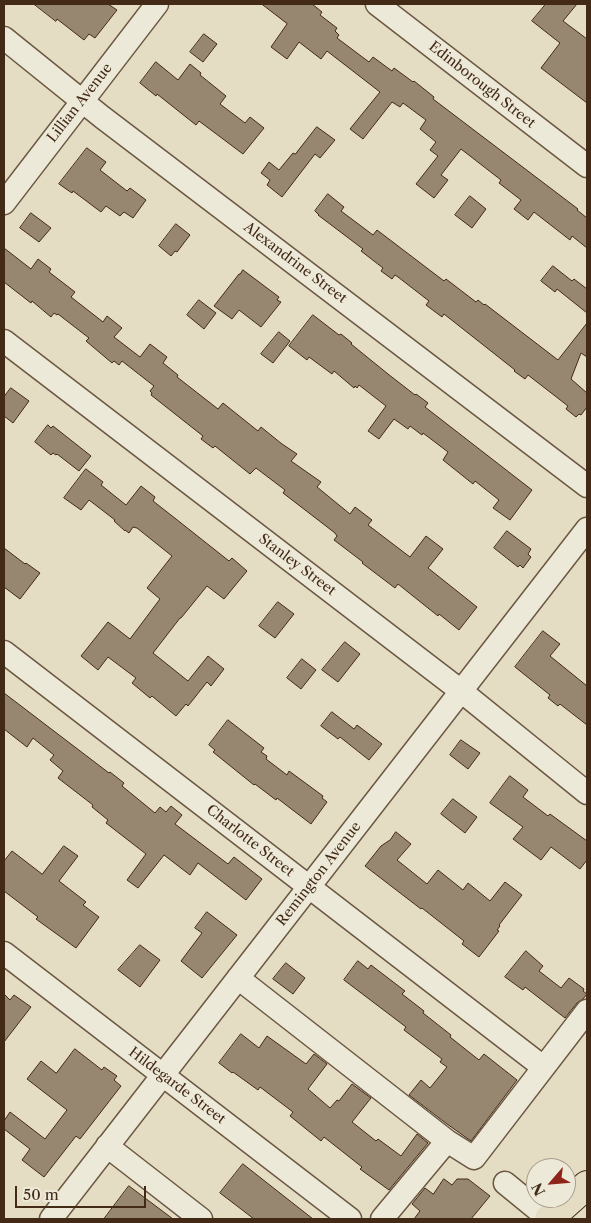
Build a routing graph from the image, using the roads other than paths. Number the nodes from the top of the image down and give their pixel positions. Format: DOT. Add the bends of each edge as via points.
graph roads {
  1 [pos="157,4"];
  2 [pos="377,4"];
  3 [pos="4,38"];
  4 [pos="82,101"];
  5 [pos="587,166"];
  6 [pos="4,203"];
  7 [pos="4,341"];
  8 [pos="587,486"];
  9 [pos="587,529"];
  10 [pos="4,652"];
  11 [pos="461,691"];
  12 [pos="587,793"];
  13 [pos="309,887"];
  14 [pos="4,953"];
  15 [pos="238,978"];
  16 [pos="587,1010"];
  17 [pos="543,1067"];
  18 [pos="162,1075"];
  19 [pos="447,1141"];
  20 [pos="107,1146"];
  21 [pos="505,1183"];
  22 [pos="587,1186"];
  23 [pos="51,1219"];
  24 [pos="201,1219"];
  25 [pos="350,1219"];
  26 [pos="382,1219"];
  27 [pos="549,1219"];
  1 -- 4 [label="street, Lillian Avenue"];
  2 -- 5 [label="street, Edinborough Street"];
  3 -- 4 [label="street, Alexandrine Street"];
  4 -- 6 [label="street, Lillian Avenue"];
  4 -- 8 [label="street, Alexandrine Street"];
  7 -- 11 [label="street, Stanley Street"];
  9 -- 11 [label="street, Remington Avenue"];
  10 -- 13 [label="street, Charlotte Street"];
  11 -- 12 [label="street, Stanley Street"];
  11 -- 13 [label="street, Remington Avenue"];
  13 -- 15 [label="street, Remington Avenue"];
  13 -- 17 [label="street, Charlotte Street"];
  14 -- 18 [label="street, Hildegarde Street"];
  15 -- 18 [label="street, Remington Avenue"];
  15 -- 19 [label="street"];
  16 -- 17 [label="street"];
  17 -- 19 [label="street" via="474,1158"];
  18 -- 20 [label="street, Remington Avenue"];
  18 -- 25 [label="street, Hildegarde Street"];
  19 -- 26 [label="street"];
  20 -- 23 [label="street, Remington Avenue"];
  20 -- 24 [label="street"];
  21 -- 27 [label="street"];
  22 -- 27 [label="main road"];
}
